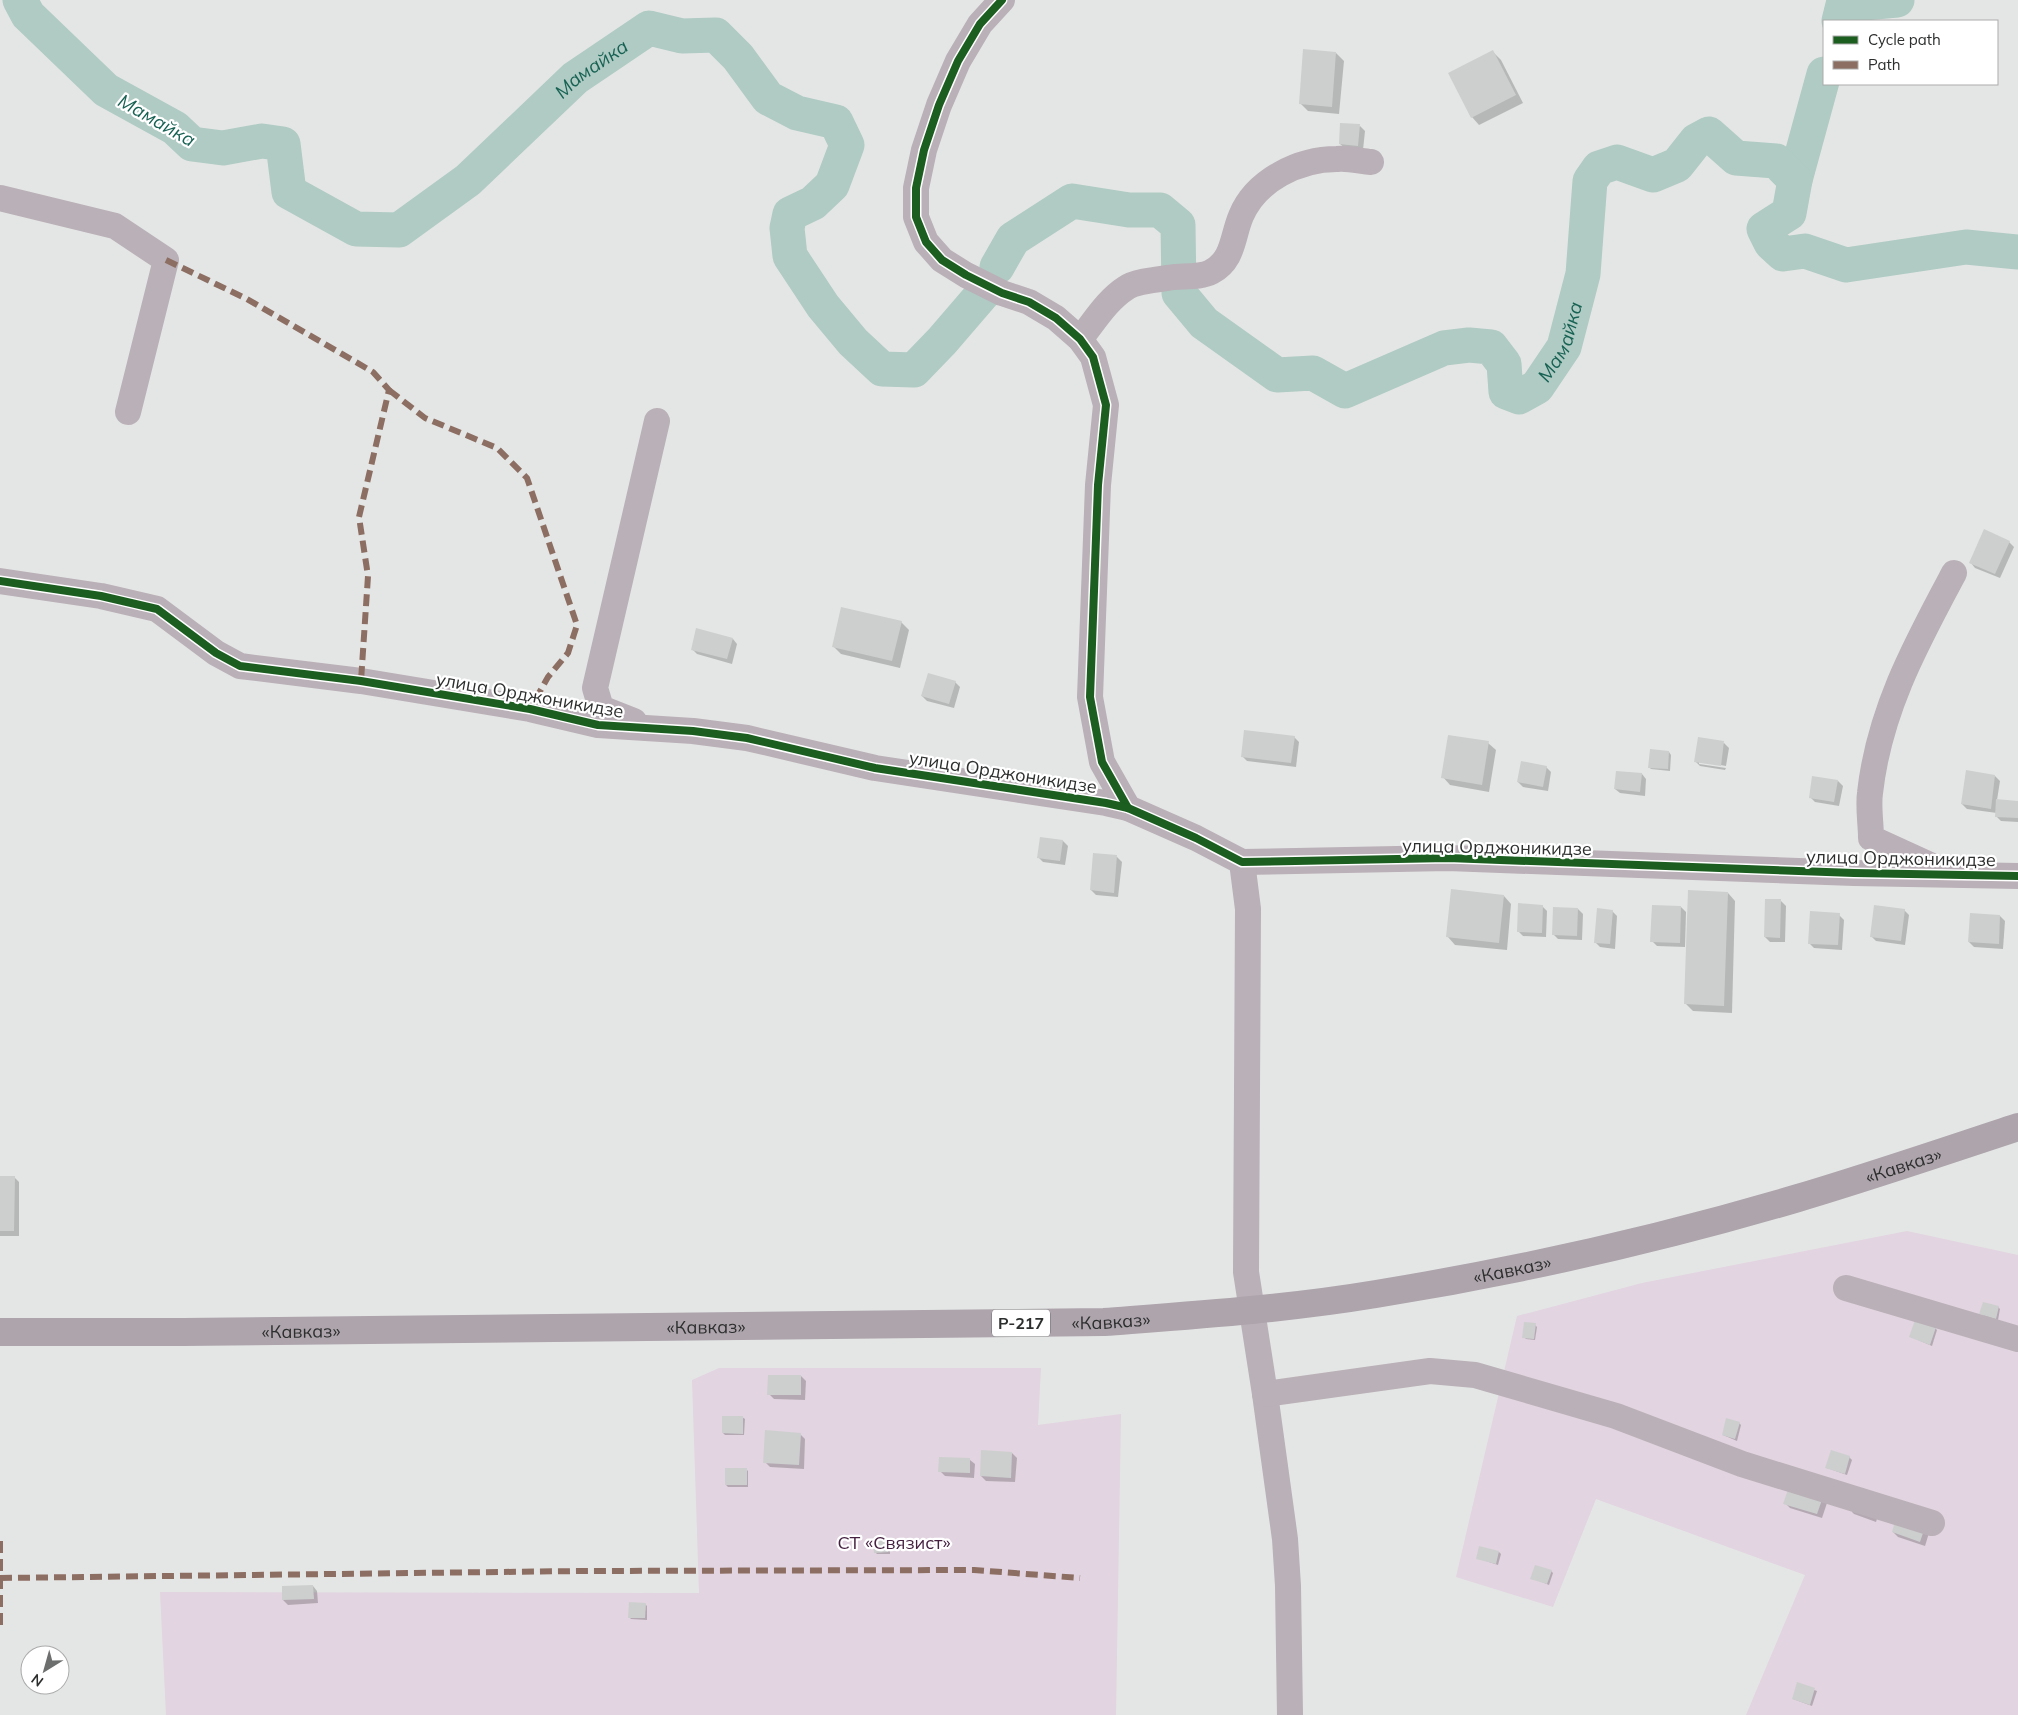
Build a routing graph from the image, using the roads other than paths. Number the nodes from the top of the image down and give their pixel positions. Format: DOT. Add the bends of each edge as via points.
graph roads {
  1 [pos="1002,0"];
  2 [pos="1371,162"];
  3 [pos="0,198"];
  4 [pos="1080,339"];
  5 [pos="128,412"];
  6 [pos="657,421"];
  7 [pos="1954,573"];
  8 [pos="0,581"];
  9 [pos="653,728"];
  10 [pos="1128,808"];
  11 [pos="1871,838"];
  12 [pos="1242,862"];
  13 [pos="1854,873"];
  14 [pos="1948,873"];
  15 [pos="2018,876"];
  16 [pos="2018,1127"];
  17 [pos="1846,1288"];
  18 [pos="1252,1310"];
  19 [pos="0,1332"];
  20 [pos="2018,1340"];
  21 [pos="1265,1394"];
  22 [pos="1932,1523"];
  23 [pos="1290,1715"];
  1 -- 4 [label="street" via="980,24 958,61 939,105 916,188 916,217 926,242 942,260 966,276 1036,306"];
  2 -- 4 [label="street" via="1337,159 1282,172 1257,191 1241,215 1232,248 1224,263 1210,273 1127,287 1105,307"];
  3 -- 5 [label="street" via="114,226 166,260"];
  4 -- 10 [label="street" via="1093,357 1106,405 1098,485 1090,697 1102,762"];
  6 -- 9 [label="street" via="595,688 601,708"];
  7 -- 11 [label="street" via="1906,664 1882,728 1869,794"];
  8 -- 9 [label="street, улица Орджоникидзе" via="101,596 157,609 216,653 240,666 502,704 598,725"];
  9 -- 10 [label="street, улица Орджоникидзе" via="747,738 875,768"];
  10 -- 12 [label="street, улица Орджоникидзе"];
  11 -- 13 [label="street"];
  11 -- 14 [label="street"];
  12 -- 13 [label="street, улица Орджоникидзе" via="1448,858"];
  12 -- 18 [label="street" via="1248,909 1246,1272"];
  13 -- 14 [label="street, улица Орджоникидзе"];
  14 -- 15 [label="street, улица Орджоникидзе"];
  16 -- 18 [label="highway, «Кавказ» / Р-217" via="1799,1198 1642,1240 1403,1290"];
  17 -- 20 [label="street"];
  18 -- 19 [label="highway, «Кавказ» / Р-217" via="1104,1322"];
  18 -- 21 [label="street"];
  21 -- 22 [label="street" via="1430,1371 1475,1375 1616,1416 1742,1464"];
  21 -- 23 [label="street" via="1285,1538"];
}
